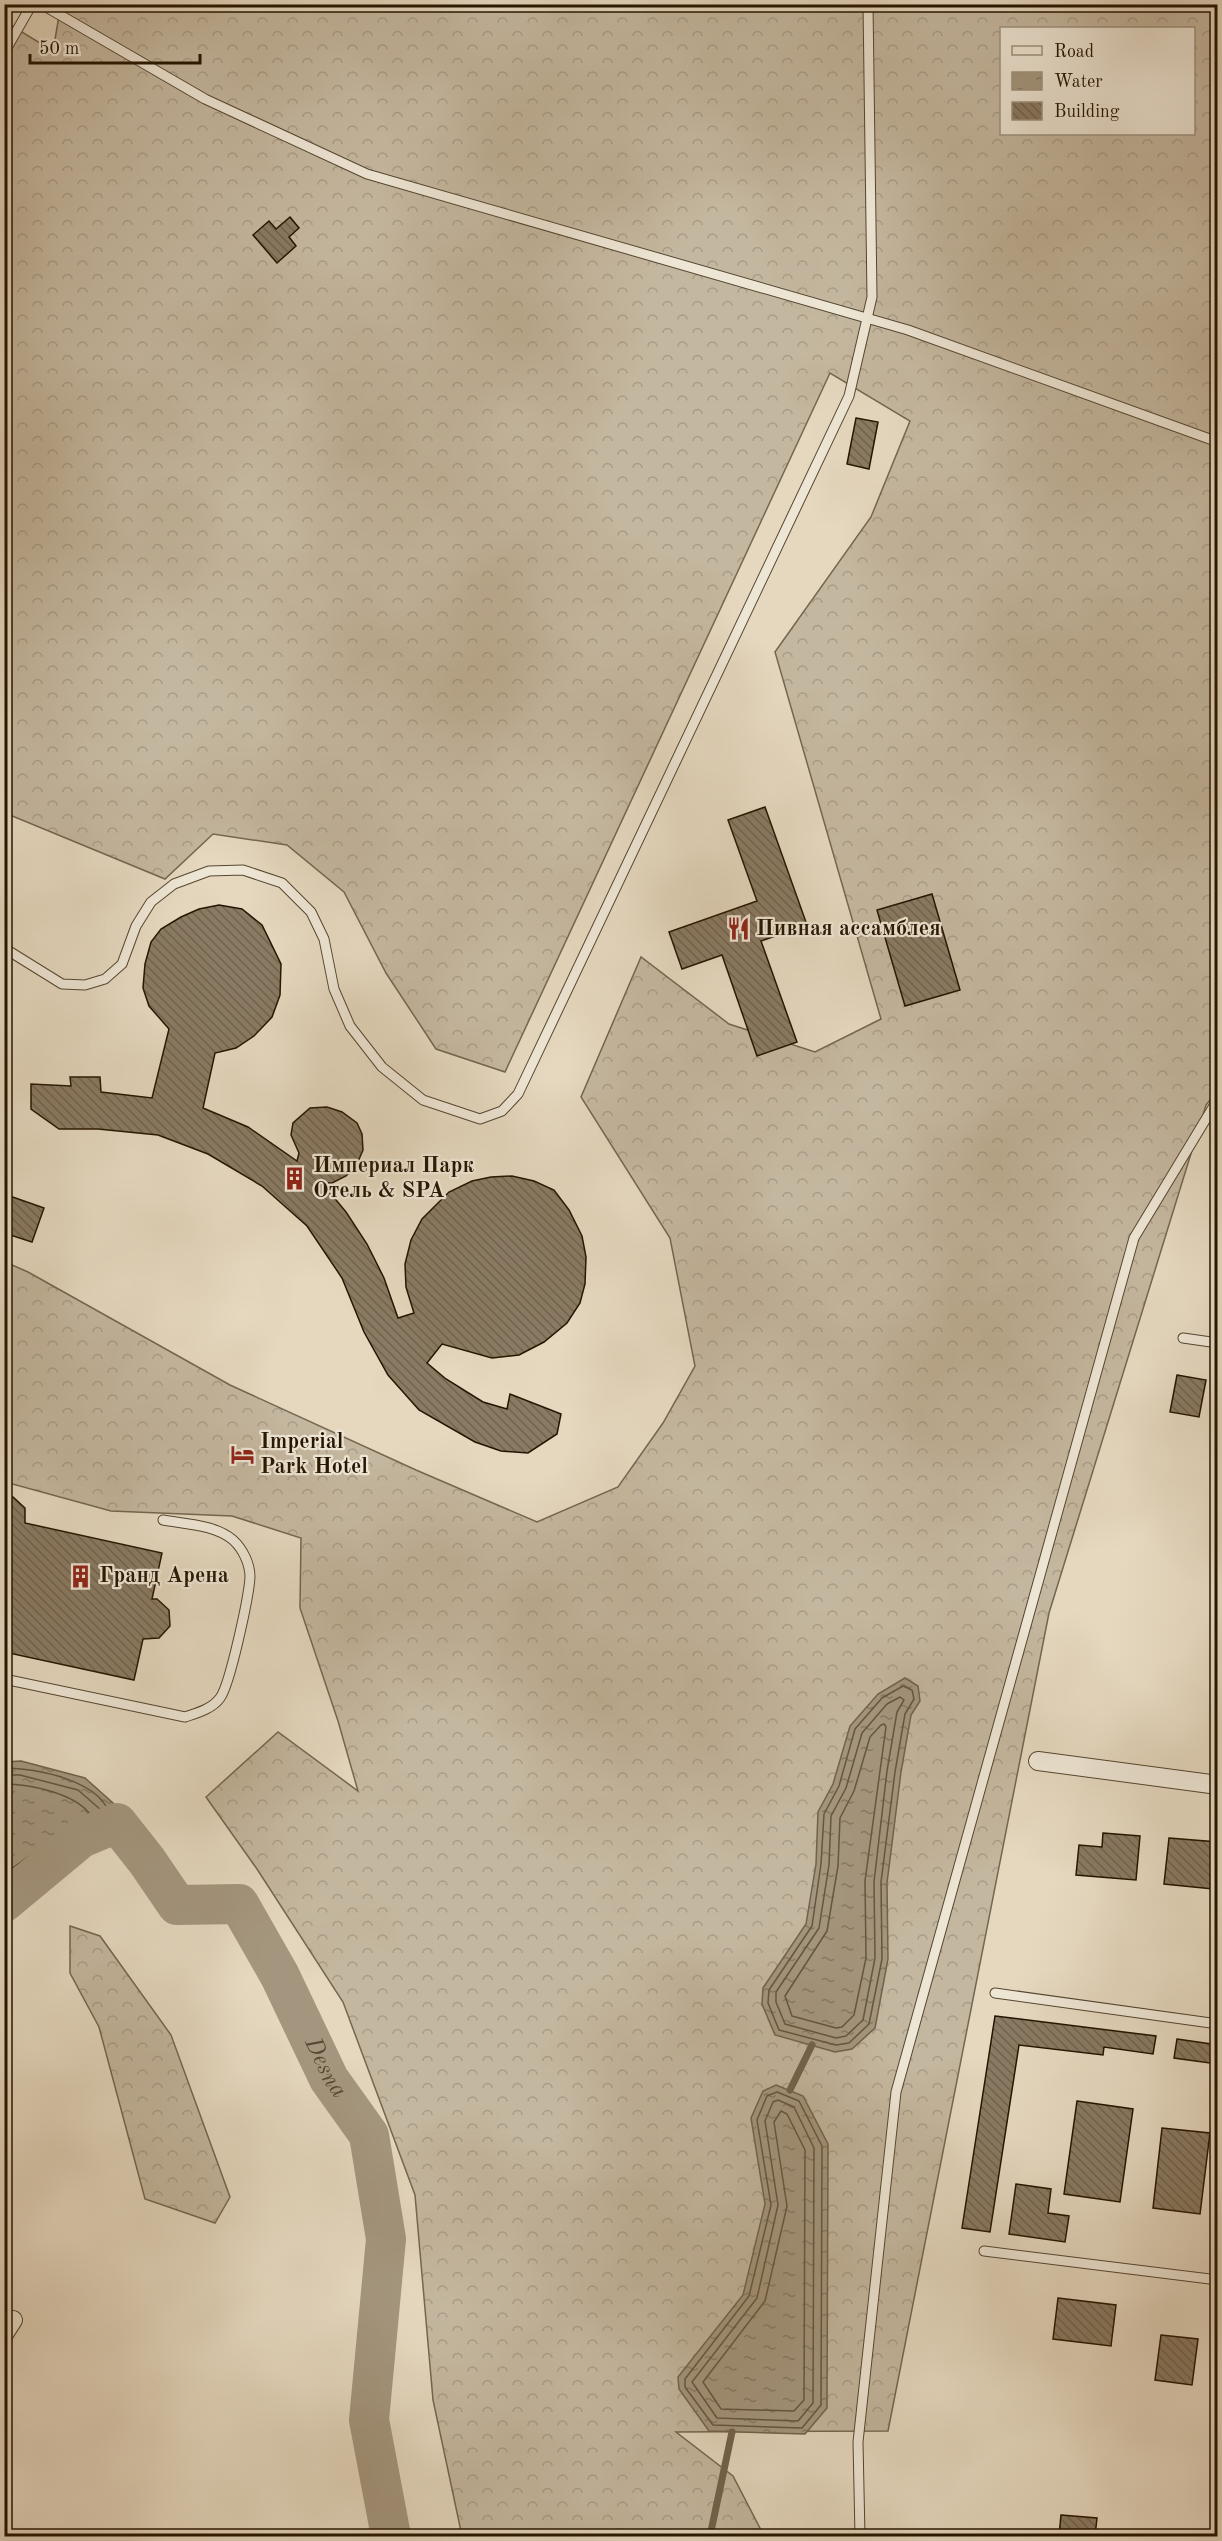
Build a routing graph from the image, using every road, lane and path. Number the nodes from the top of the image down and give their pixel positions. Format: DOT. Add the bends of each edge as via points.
graph roads {
  1 [pos="32,4"];
  2 [pos="41,4"];
  3 [pos="868,4"];
  4 [pos="4,53"];
  5 [pos="869,318"];
  6 [pos="1218,442"];
  7 [pos="4,948"];
  8 [pos="1218,1099"];
  9 [pos="1183,1338"];
  10 [pos="1218,1343"];
  11 [pos="164,1520"];
  12 [pos="4,1679"];
  13 [pos="1038,1761"];
  14 [pos="1218,1785"];
  15 [pos="995,1993"];
  16 [pos="1218,2024"];
  17 [pos="984,2251"];
  18 [pos="1218,2280"];
  19 [pos="860,2536"];
  1 -- 4 [label="lane"];
  2 -- 5 [label="lane" via="205,99 366,174"];
  3 -- 5 [label="lane" via="872,297"];
  5 -- 6 [label="lane"];
  5 -- 7 [label="lane" via="837,426 518,1094 502,1111 480,1119 423,1100 382,1068 350,1026 334,989 324,939 311,912 282,883 243,870 209,871 174,884 151,902 136,926 122,964 105,979 86,985 62,984"];
  8 -- 19 [label="lane" via="1134,1238 896,2092 858,2442"];
  9 -- 10 [label="lane"];
  11 -- 12 [label="lane" via="216,1530 233,1540 245,1555 250,1576 229,1681 220,1699 203,1712 184,1717"];
  13 -- 14 [label="street"];
  15 -- 16 [label="lane"];
  17 -- 18 [label="lane"];
}
